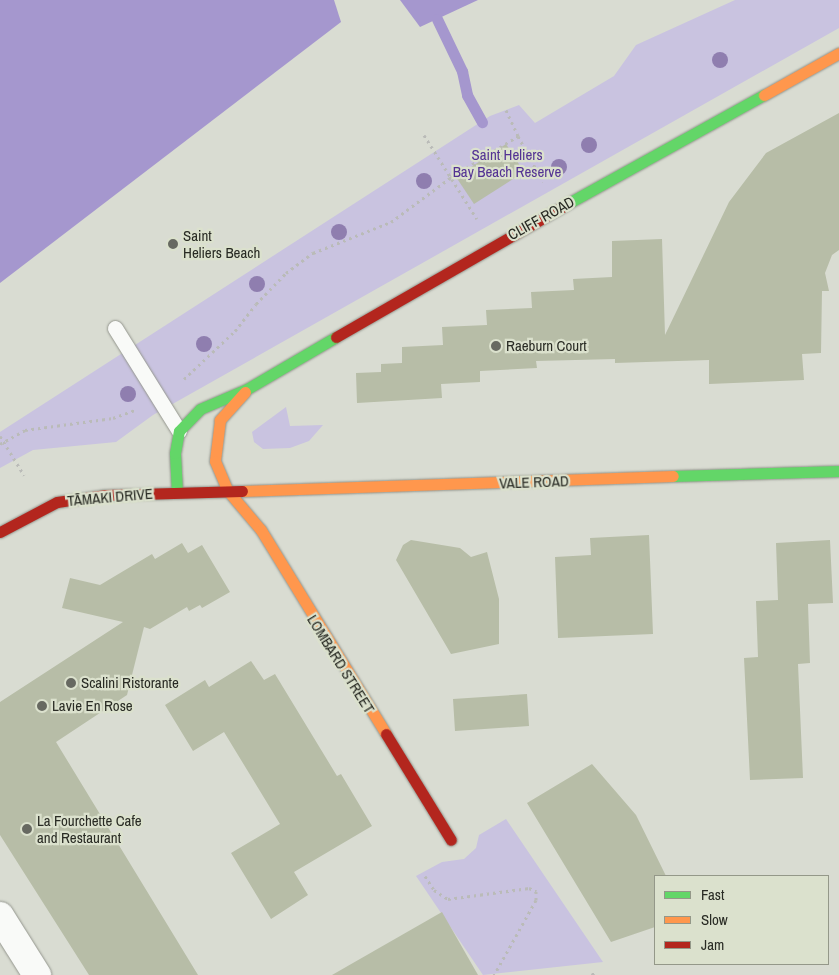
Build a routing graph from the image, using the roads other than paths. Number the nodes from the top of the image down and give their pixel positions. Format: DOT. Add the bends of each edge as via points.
graph roads {
  1 [pos="839,53"];
  2 [pos="114,328"];
  3 [pos="247,390"];
  4 [pos="179,431"];
  5 [pos="839,471"];
  6 [pos="228,491"];
  7 [pos="177,492"];
  8 [pos="0,532"];
  9 [pos="451,840"];
  10 [pos="0,916"];
  11 [pos="37,975"];
  1 -- 3 [label="street, CLIFF ROAD" via="494,245"];
  2 -- 4 [label="lane"];
  3 -- 4 [label="street, CLIFF ROAD" via="200,409"];
  3 -- 6 [label="street, CLIFF ROAD" via="228,409 216,433 215,461"];
  4 -- 7 [label="street" via="175,453"];
  5 -- 6 [label="street, VALE ROAD"];
  6 -- 7 [label="street, TĀMAKI DRIVE"];
  6 -- 9 [label="street, LOMBARD STREET" via="261,530"];
  7 -- 8 [label="street, TĀMAKI DRIVE" via="105,495 57,502"];
  10 -- 11 [label="street"];
}
